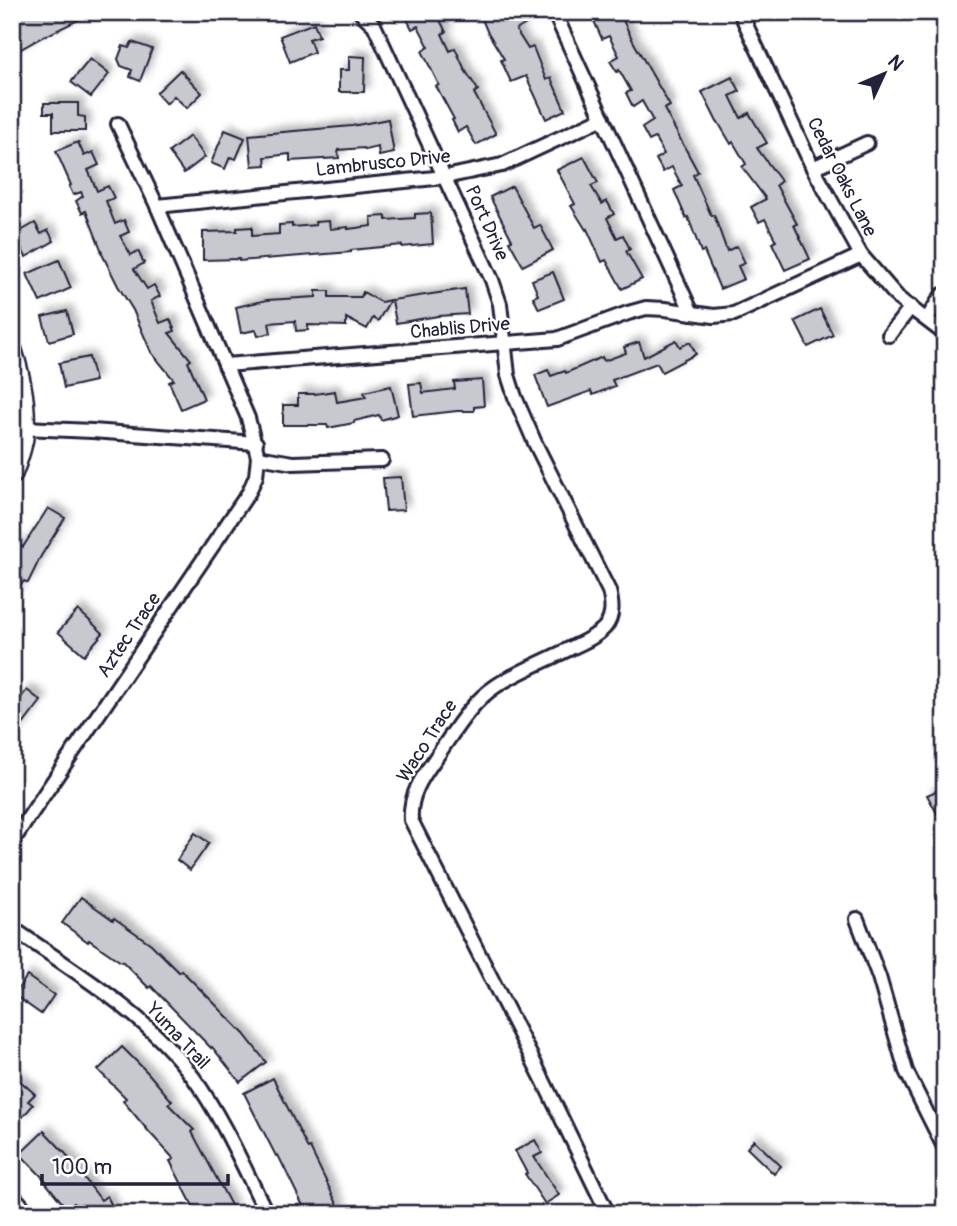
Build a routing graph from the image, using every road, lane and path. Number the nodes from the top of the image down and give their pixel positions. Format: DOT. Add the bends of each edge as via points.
graph roads {
  1 [pos="361,12"];
  2 [pos="554,12"];
  3 [pos="740,12"];
  4 [pos="603,118"];
  5 [pos="118,124"];
  6 [pos="867,143"];
  7 [pos="813,168"];
  8 [pos="445,177"];
  9 [pos="157,206"];
  10 [pos="861,255"];
  11 [pos="942,295"];
  12 [pos="911,307"];
  13 [pos="692,313"];
  14 [pos="927,319"];
  15 [pos="945,334"];
  16 [pos="889,335"];
  17 [pos="505,344"];
  18 [pos="12,351"];
  19 [pos="225,365"];
  20 [pos="24,428"];
  21 [pos="256,443"];
  22 [pos="258,457"];
  23 [pos="382,460"];
  24 [pos="12,474"];
  25 [pos="12,842"];
  26 [pos="857,919"];
  27 [pos="12,928"];
  28 [pos="945,1149"];
  29 [pos="12,1194"];
  30 [pos="29,1214"];
  31 [pos="267,1214"];
  32 [pos="608,1214"];
  1 -- 8 [label="street, Port Drive" via="374,25"];
  2 -- 4 [label="street"];
  3 -- 7 [label="street, Cedar Oaks Lane"];
  4 -- 8 [label="street, Lambrusco Drive" via="502,165"];
  4 -- 13 [label="street"];
  5 -- 9 [label="street, Aztec Trace"];
  6 -- 7 [label="street"];
  7 -- 10 [label="street, Cedar Oaks Lane"];
  8 -- 9 [label="street, Lambrusco Drive"];
  8 -- 17 [label="street, Port Drive" via="492,279"];
  9 -- 19 [label="street, Aztec Trace"];
  10 -- 12 [label="street, Cedar Oaks Lane"];
  10 -- 13 [label="street, Chablis Drive" via="734,314"];
  11 -- 14 [label="street"];
  12 -- 14 [label="street, Cedar Oaks Lane"];
  12 -- 16 [label="street"];
  13 -- 17 [label="street, Chablis Drive" via="646,308 557,339"];
  14 -- 15 [label="street, Cedar Oaks Lane"];
  17 -- 19 [label="street, Chablis Drive"];
  17 -- 32 [label="street, Waco Trace" via="515,397 610,591 611,617 590,638 497,685 473,705 413,794 411,820"];
  18 -- 20 [label="street" via="21,378"];
  19 -- 21 [label="street, Aztec Trace"];
  20 -- 21 [label="street"];
  20 -- 24 [label="street"];
  21 -- 22 [label="street, Aztec Trace"];
  22 -- 23 [label="street" via="293,463"];
  22 -- 25 [label="street, Aztec Trace" via="249,492"];
  26 -- 28 [label="street" via="906,1072"];
  27 -- 31 [label="street, Yuma Trail" via="131,1013 164,1044 219,1118"];
  29 -- 30 [label="street"];
}
